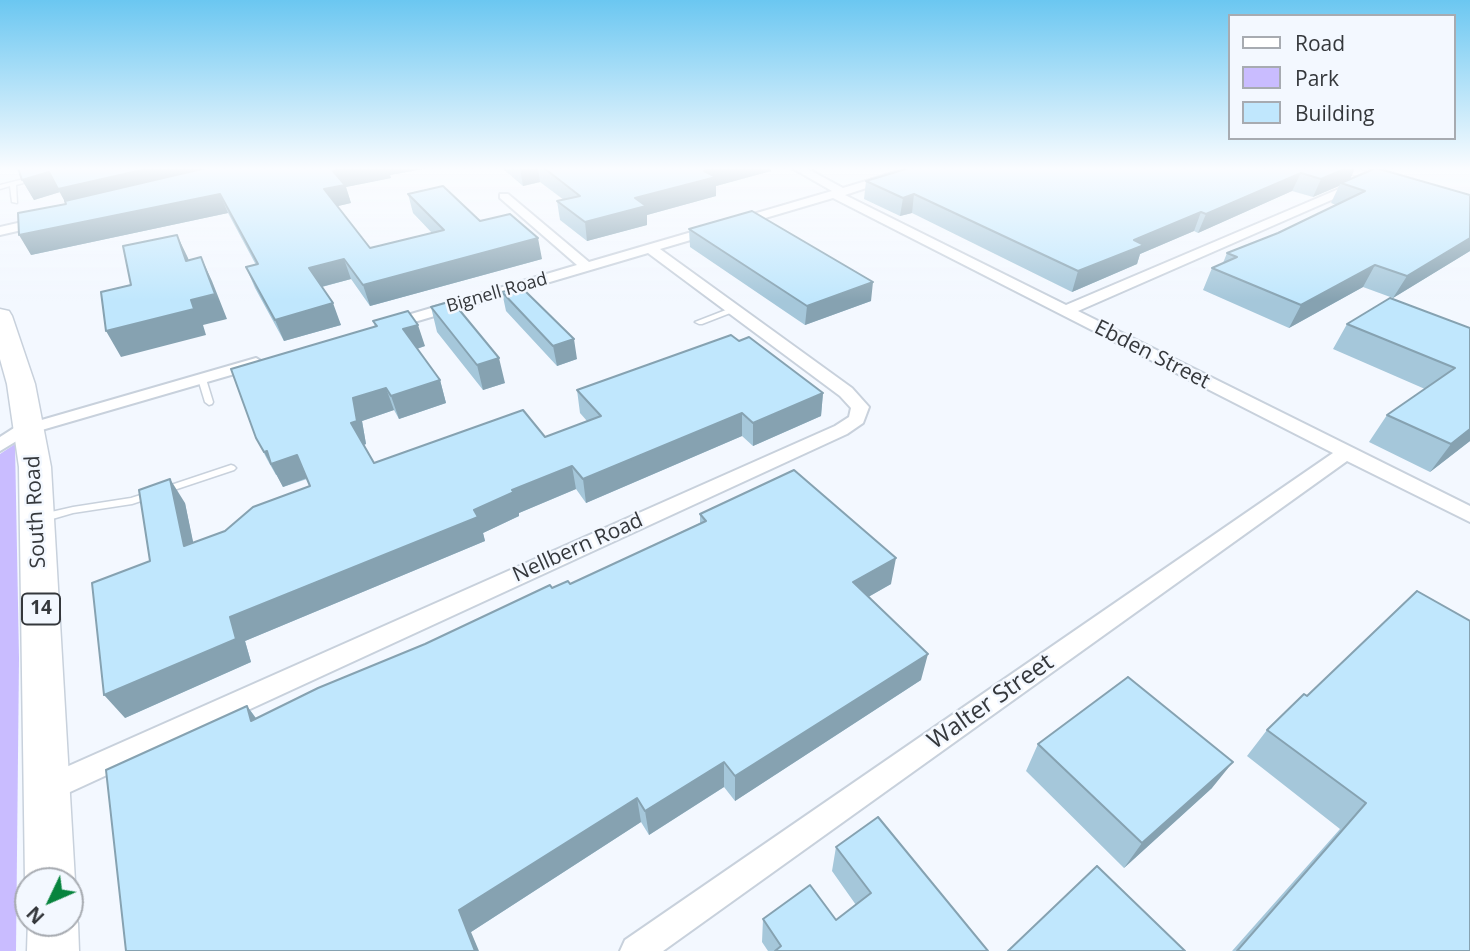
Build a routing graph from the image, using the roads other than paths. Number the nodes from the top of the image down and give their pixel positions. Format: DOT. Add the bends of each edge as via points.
graph roads {
  1 [pos="522,212"];
  2 [pos="774,212"];
  3 [pos="876,212"];
  4 [pos="1293,212"];
  5 [pos="53,219"];
  6 [pos="0,231"];
  7 [pos="651,249"];
  8 [pos="587,267"];
  9 [pos="734,310"];
  10 [pos="1065,311"];
  11 [pos="0,316"];
  12 [pos="699,322"];
  13 [pos="371,330"];
  14 [pos="267,360"];
  15 [pos="202,379"];
  16 [pos="209,402"];
  17 [pos="12,434"];
  18 [pos="1346,453"];
  19 [pos="231,468"];
  20 [pos="1470,515"];
  21 [pos="38,519"];
  22 [pos="46,789"];
  23 [pos="49,867"];
  24 [pos="636,951"];
  1 -- 8 [label="street"];
  2 -- 7 [label="street, Bignell Road"];
  3 -- 10 [label="street, Ebden Street"];
  4 -- 10 [label="street"];
  5 -- 6 [label="street"];
  7 -- 8 [label="street, Bignell Road"];
  7 -- 9 [label="street, Nellbern Road"];
  8 -- 13 [label="street, Bignell Road"];
  9 -- 12 [label="lane"];
  9 -- 22 [label="street, Nellbern Road" via="851,396 860,407 857,419"];
  10 -- 18 [label="street, Ebden Street"];
  11 -- 17 [label="highway, South Road / 14"];
  14 -- 15 [label="street"];
  15 -- 16 [label="lane"];
  15 -- 17 [label="street"];
  17 -- 21 [label="highway, South Road / 14"];
  18 -- 20 [label="street, Ebden Street"];
  18 -- 24 [label="street, Walter Street"];
  19 -- 21 [label="lane" via="132,501"];
  21 -- 22 [label="highway, South Road / 14"];
  22 -- 23 [label="highway, South Road / 14"];
}
